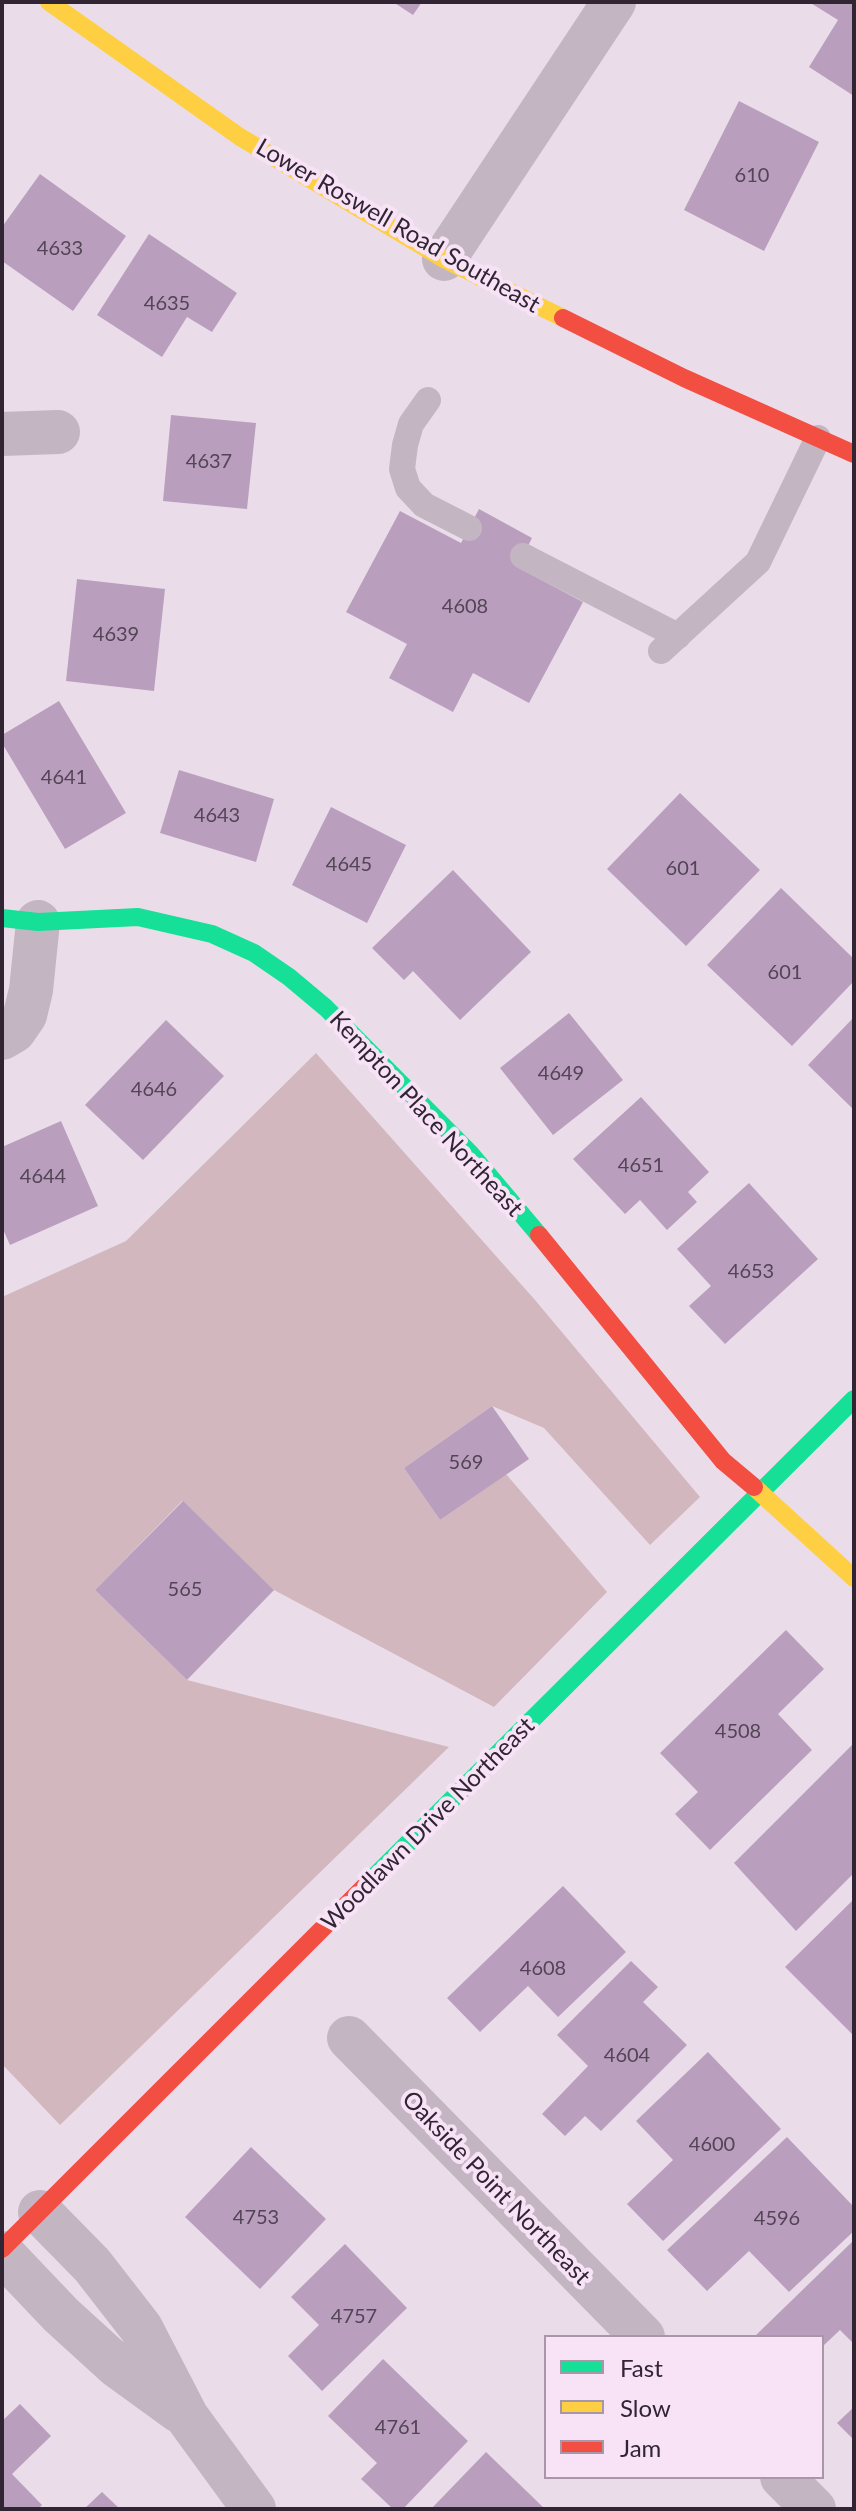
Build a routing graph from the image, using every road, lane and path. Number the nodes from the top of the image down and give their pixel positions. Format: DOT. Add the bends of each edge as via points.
graph roads {
  1 [pos="49,2"];
  2 [pos="614,2"];
  3 [pos="444,259"];
  4 [pos="428,400"];
  5 [pos="58,432"];
  6 [pos="2,434"];
  7 [pos="818,438"];
  8 [pos="854,454"];
  9 [pos="469,528"];
  10 [pos="523,556"];
  11 [pos="20,920"];
  12 [pos="2,1038"];
  13 [pos="854,1399"];
  14 [pos="760,1493"];
  15 [pos="854,1578"];
  16 [pos="349,2038"];
  17 [pos="40,2212"];
  18 [pos="2,2251"];
  19 [pos="641,2335"];
  20 [pos="187,2417"];
  21 [pos="784,2479"];
  22 [pos="254,2509"];
  23 [pos="814,2509"];
  1 -- 3 [label="street, Lower Roswell Road Southeast" via="240,137"];
  2 -- 3 [label="street"];
  3 -- 7 [label="street, Lower Roswell Road Southeast"];
  4 -- 9 [label="lane" via="411,424 405,445 402,469 408,488 424,505"];
  5 -- 6 [label="street"];
  7 -- 8 [label="street, Lower Roswell Road Southeast"];
  7 -- 10 [label="lane" via="758,562 669,643"];
  11 -- 12 [label="street, Kempton Place Northeast" via="31,990 25,1015"];
  11 -- 14 [label="street, Kempton Place Northeast" via="138,917 177,925 254,953 289,977 470,1153 723,1461"];
  13 -- 14 [label="street, Woodlawn Drive Northeast"];
  14 -- 15 [label="street"];
  14 -- 17 [label="street, Woodlawn Drive Northeast"];
  16 -- 19 [label="street, Oakside Point Northeast"];
  17 -- 18 [label="street, Woodlawn Drive Northeast"];
  17 -- 20 [label="street" via="92,2265 141,2328"];
  18 -- 20 [label="street" via="117,2366"];
  20 -- 22 [label="street"];
  21 -- 23 [label="street"];
}
